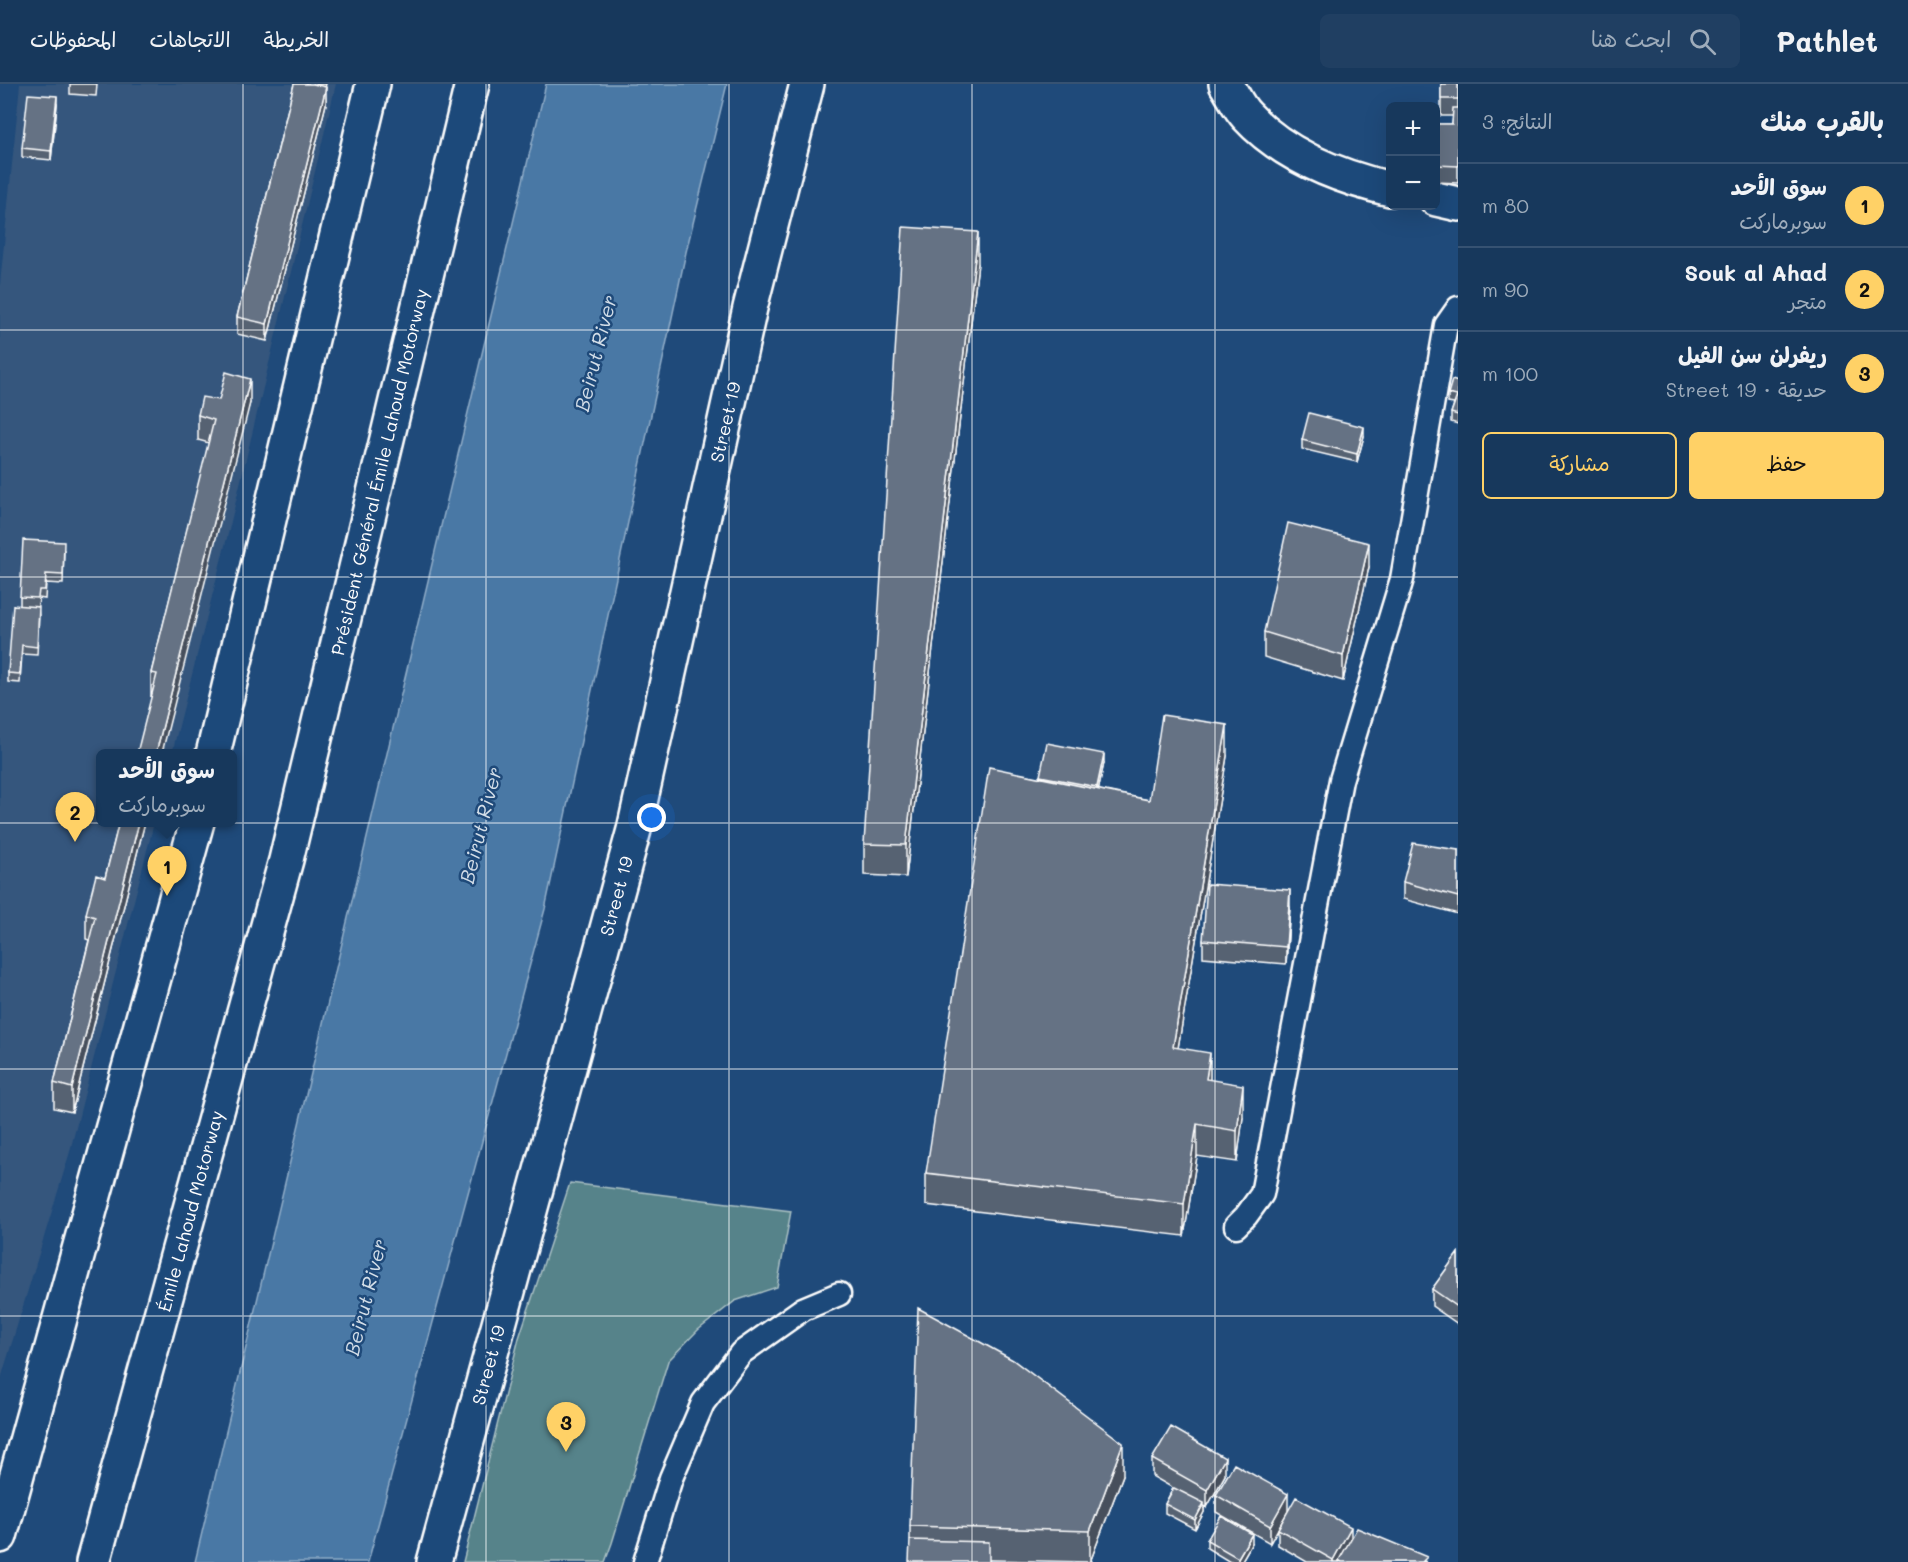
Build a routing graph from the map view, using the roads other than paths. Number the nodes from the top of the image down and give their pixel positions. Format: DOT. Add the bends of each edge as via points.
graph roads {
  1 [pos="373,84"];
  2 [pos="472,84"];
  3 [pos="807,84"];
  4 [pos="1227,84"];
  5 [pos="1386,188"];
  6 [pos="1440,200"];
  7 [pos="1458,204"];
  8 [pos="1458,308"];
  9 [pos="214,749"];
  10 [pos="194,833"];
  11 [pos="286,860"];
  12 [pos="1236,1226"];
  13 [pos="839,1294"];
  14 [pos="0,1536"];
  15 [pos="93,1562"];
  16 [pos="434,1562"];
  17 [pos="645,1562"];
  1 -- 9 [label="main road"];
  2 -- 11 [label="main road, Président Général Émile Lahoud Motorway"];
  3 -- 16 [label="main road, Street 19" via="750,308 634,830"];
  4 -- 5 [label="main road" via="1245,114 1269,138 1311,162"];
  6 -- 7 [label="main road"];
  8 -- 12 [label="lane" via="1446,325 1402,579 1341,780 1262,1194"];
  10 -- 14 [label="main road"];
  11 -- 15 [label="main road, Émile Lahoud Motorway"];
  13 -- 17 [label="lane" via="803,1309 741,1353 703,1403 671,1478"];
}
